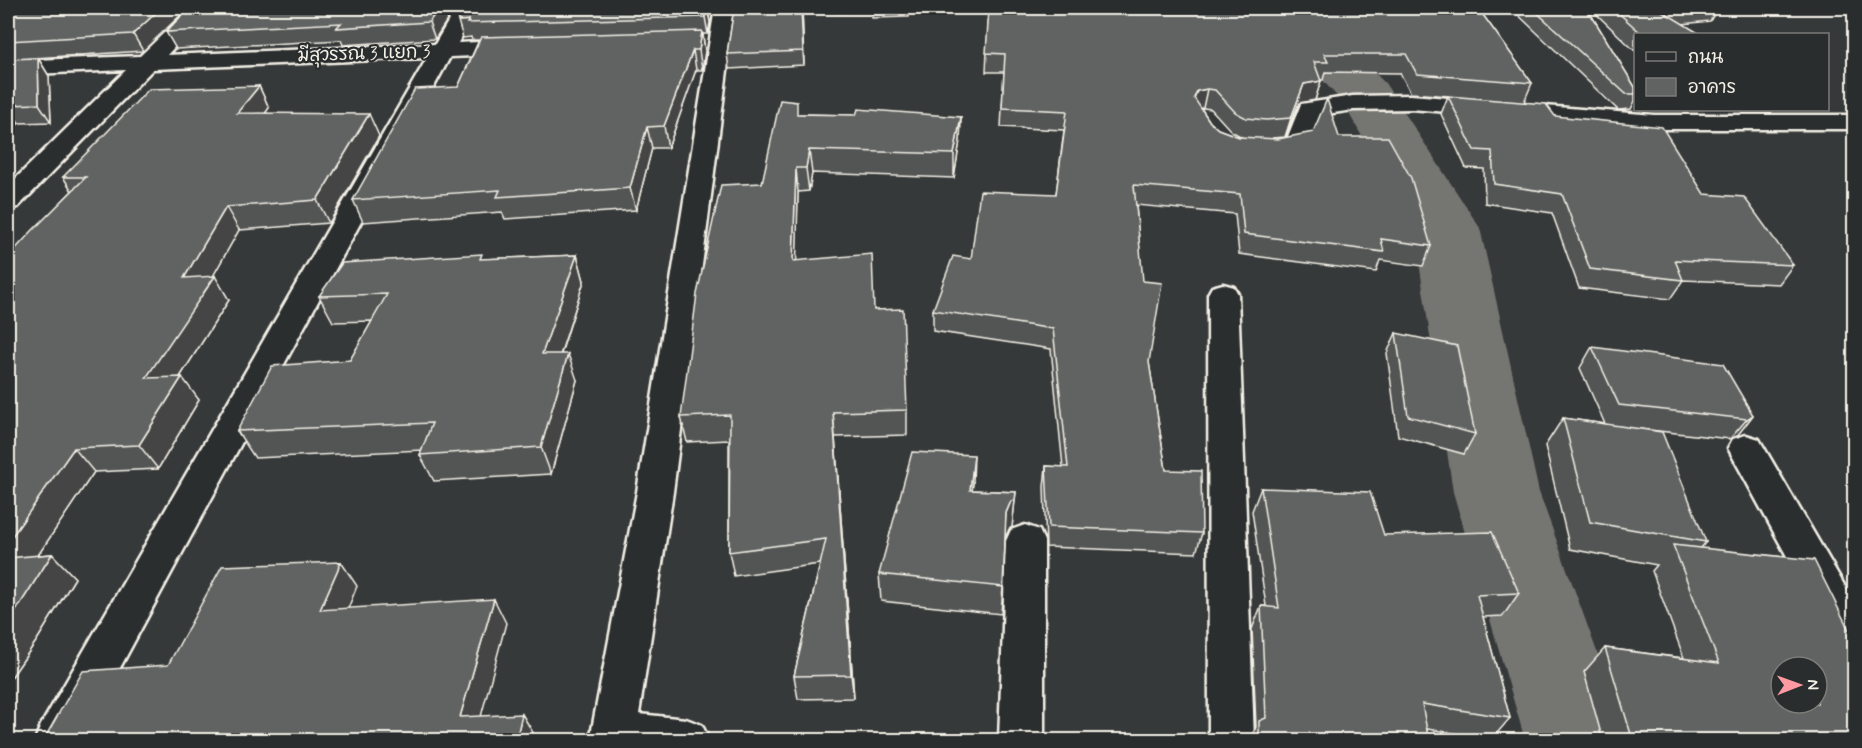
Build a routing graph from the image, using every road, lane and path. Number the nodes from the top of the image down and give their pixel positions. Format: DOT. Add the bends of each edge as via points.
graph roads {
  1 [pos="201,8"];
  2 [pos="466,8"];
  3 [pos="726,8"];
  4 [pos="547,47"];
  5 [pos="442,50"];
  6 [pos="145,62"];
  7 [pos="8,68"];
  8 [pos="1854,122"];
  9 [pos="1240,148"];
  10 [pos="8,201"];
  11 [pos="1223,294"];
  12 [pos="1746,448"];
  13 [pos="1025,541"];
  14 [pos="1854,639"];
  15 [pos="612,736"];
  16 [pos="57,741"];
  17 [pos="686,741"];
  18 [pos="1022,741"];
  19 [pos="1232,741"];
  1 -- 6 [label="street"];
  2 -- 5 [label="street"];
  3 -- 15 [label="street" via="709,42 655,492"];
  4 -- 5 [label="street, มีสุวรรณ 3 แยก 3"];
  5 -- 6 [label="street, มีสุวรรณ 3 แยก 3"];
  5 -- 16 [label="street"];
  6 -- 7 [label="street, มีสุวรรณ 3 แยก 3"];
  6 -- 10 [label="street"];
  8 -- 9 [label="street" via="1654,122 1411,102 1353,103 1310,109 1300,141 1292,147"];
  11 -- 19 [label="street"];
  12 -- 14 [label="street"];
  13 -- 18 [label="street"];
  15 -- 17 [label="street"];
}
